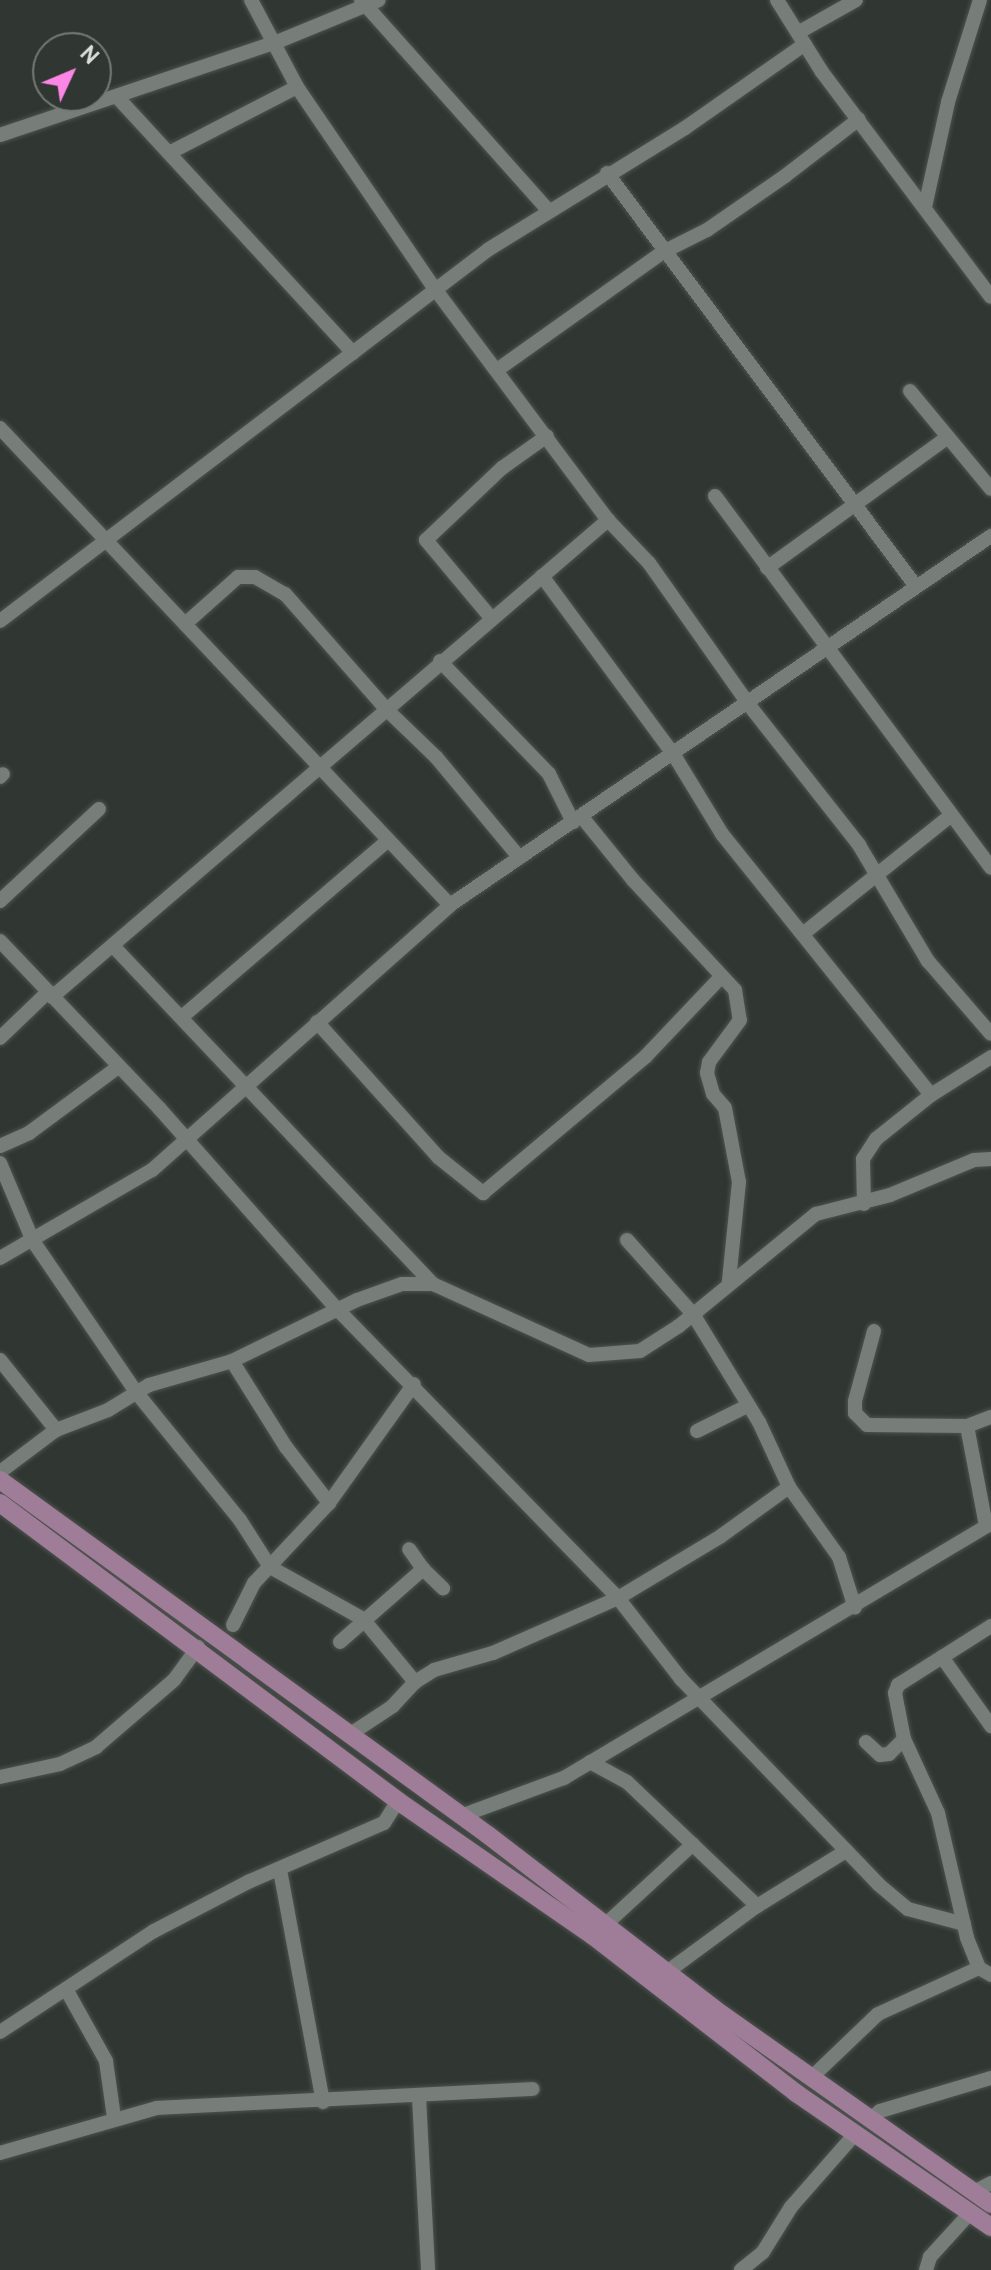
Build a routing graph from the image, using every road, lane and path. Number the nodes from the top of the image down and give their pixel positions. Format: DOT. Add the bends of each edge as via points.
graph roads {
  1 [pos="251,0"];
  2 [pos="777,0"];
  3 [pos="856,0"];
  4 [pos="368,1"];
  5 [pos="983,3"];
  6 [pos="803,38"];
  7 [pos="274,43"];
  8 [pos="297,87"];
  9 [pos="117,97"];
  10 [pos="859,119"];
  11 [pos="0,135"];
  12 [pos="169,153"];
  13 [pos="607,173"];
  14 [pos="925,207"];
  15 [pos="549,211"];
  16 [pos="663,252"];
  17 [pos="435,289"];
  18 [pos="991,297"];
  19 [pos="353,353"];
  20 [pos="497,370"];
  21 [pos="910,391"];
  22 [pos="0,428"];
  23 [pos="547,436"];
  24 [pos="948,437"];
  25 [pos="991,489"];
  26 [pos="715,496"];
  27 [pos="854,504"];
  28 [pos="608,520"];
  29 [pos="991,536"];
  30 [pos="107,543"];
  31 [pos="767,568"];
  32 [pos="542,576"];
  33 [pos="915,585"];
  34 [pos="492,619"];
  35 [pos="0,621"];
  36 [pos="185,624"];
  37 [pos="823,647"];
  38 [pos="440,661"];
  39 [pos="749,705"];
  40 [pos="385,708"];
  41 [pos="674,755"];
  42 [pos="322,766"];
  43 [pos="99,809"];
  44 [pos="949,817"];
  45 [pos="578,820"];
  46 [pos="387,841"];
  47 [pos="519,857"];
  48 [pos="991,868"];
  49 [pos="874,874"];
  50 [pos="0,901"];
  51 [pos="450,905"];
  52 [pos="804,933"];
  53 [pos="0,941"];
  54 [pos="115,948"];
  55 [pos="722,976"];
  56 [pos="49,995"];
  57 [pos="183,1016"];
  58 [pos="317,1022"];
  59 [pos="991,1034"];
  60 [pos="0,1038"];
  61 [pos="991,1057"];
  62 [pos="117,1068"];
  63 [pos="243,1087"];
  64 [pos="931,1095"];
  65 [pos="1,1141"];
  66 [pos="185,1141"];
  67 [pos="991,1159"];
  68 [pos="0,1163"];
  69 [pos="864,1204"];
  70 [pos="627,1240"];
  71 [pos="33,1241"];
  72 [pos="0,1258"];
  73 [pos="729,1281"];
  74 [pos="433,1284"];
  75 [pos="337,1309"];
  76 [pos="693,1314"];
  77 [pos="874,1331"];
  78 [pos="0,1360"];
  79 [pos="232,1361"];
  80 [pos="414,1384"];
  81 [pos="136,1392"];
  82 [pos="747,1406"];
  83 [pos="991,1417"];
  84 [pos="967,1426"];
  85 [pos="56,1430"];
  86 [pos="697,1431"];
  87 [pos="0,1472"];
  88 [pos="0,1480"];
  89 [pos="789,1487"];
  90 [pos="329,1503"];
  91 [pos="1,1505"];
  92 [pos="988,1525"];
  93 [pos="409,1549"];
  94 [pos="270,1567"];
  95 [pos="423,1569"];
  96 [pos="443,1588"];
  97 [pos="618,1598"];
  98 [pos="855,1608"];
  99 [pos="363,1619"];
  100 [pos="233,1625"];
  101 [pos="991,1626"];
  102 [pos="340,1642"];
  103 [pos="198,1647"];
  104 [pos="942,1657"];
  105 [pos="415,1682"];
  106 [pos="699,1698"];
  107 [pos="991,1726"];
  108 [pos="349,1735"];
  109 [pos="904,1739"];
  110 [pos="866,1742"];
  111 [pos="590,1762"];
  112 [pos="0,1777"];
  113 [pos="398,1801"];
  114 [pos="461,1816"];
  115 [pos="693,1844"];
  116 [pos="846,1851"];
  117 [pos="280,1870"];
  118 [pos="757,1906"];
  119 [pos="606,1924"];
  120 [pos="964,1924"];
  121 [pos="667,1972"];
  122 [pos="985,1972"];
  123 [pos="66,1989"];
  124 [pos="0,2032"];
  125 [pos="812,2077"];
  126 [pos="991,2078"];
  127 [pos="533,2089"];
  128 [pos="419,2097"];
  129 [pos="323,2102"];
  130 [pos="114,2117"];
  131 [pos="871,2119"];
  132 [pos="855,2134"];
  133 [pos="0,2153"];
  134 [pos="991,2183"];
  135 [pos="974,2192"];
  136 [pos="991,2204"];
  137 [pos="970,2213"];
  138 [pos="991,2227"];
  139 [pos="428,2270"];
  140 [pos="741,2270"];
  141 [pos="926,2270"];
  1 -- 7 [label="street"];
  2 -- 6 [label="street"];
  3 -- 6 [label="street"];
  4 -- 7 [label="street"];
  4 -- 15 [label="street"];
  5 -- 14 [label="street" via="948,102"];
  6 -- 10 [label="street"];
  6 -- 13 [label="street" via="685,128"];
  7 -- 8 [label="street"];
  7 -- 9 [label="street"];
  8 -- 12 [label="street"];
  8 -- 17 [label="street"];
  9 -- 11 [label="street"];
  9 -- 12 [label="street"];
  10 -- 14 [label="street"];
  10 -- 16 [label="street" via="707,230"];
  12 -- 19 [label="street"];
  13 -- 15 [label="street"];
  13 -- 16 [label="street"];
  14 -- 18 [label="street"];
  15 -- 17 [label="street"];
  16 -- 20 [label="street"];
  16 -- 27 [label="street"];
  17 -- 19 [label="street"];
  17 -- 20 [label="street"];
  19 -- 30 [label="street"];
  20 -- 23 [label="street"];
  21 -- 24 [label="street"];
  22 -- 30 [label="street"];
  23 -- 28 [label="street"];
  23 -- 34 [label="street" via="502,468 426,540"];
  24 -- 25 [label="street"];
  24 -- 27 [label="street"];
  26 -- 31 [label="street"];
  27 -- 31 [label="street"];
  27 -- 33 [label="street"];
  28 -- 32 [label="street"];
  28 -- 39 [label="street" via="649,563"];
  29 -- 33 [label="street"];
  30 -- 35 [label="street"];
  30 -- 36 [label="street"];
  31 -- 37 [label="street"];
  32 -- 34 [label="street"];
  32 -- 41 [label="street"];
  33 -- 37 [label="street"];
  34 -- 38 [label="street"];
  36 -- 40 [label="street" via="238,577 255,577 302,611"];
  36 -- 42 [label="street"];
  37 -- 39 [label="street"];
  37 -- 44 [label="street" via="912,757"];
  38 -- 40 [label="street"];
  38 -- 45 [label="street" via="549,774"];
  39 -- 41 [label="street"];
  39 -- 49 [label="street" via="859,845"];
  40 -- 42 [label="street"];
  40 -- 47 [label="street" via="436,757"];
  41 -- 45 [label="street"];
  41 -- 52 [label="street" via="722,834"];
  42 -- 46 [label="street"];
  42 -- 54 [label="street"];
  43 -- 50 [label="street"];
  44 -- 48 [label="street"];
  44 -- 49 [label="street"];
  45 -- 47 [label="street"];
  45 -- 55 [label="street"];
  46 -- 51 [label="street"];
  46 -- 57 [label="street"];
  47 -- 51 [label="street"];
  49 -- 52 [label="street"];
  49 -- 59 [label="street" via="928,961"];
  51 -- 58 [label="street"];
  52 -- 64 [label="street"];
  53 -- 56 [label="street"];
  54 -- 56 [label="street"];
  54 -- 57 [label="street"];
  55 -- 58 [label="street" via="646,1056 483,1193 438,1157"];
  55 -- 73 [label="street" via="735,990 740,1020 709,1062 707,1073 713,1094 725,1108 739,1182"];
  56 -- 60 [label="street"];
  56 -- 62 [label="street"];
  57 -- 63 [label="street"];
  58 -- 63 [label="street"];
  61 -- 64 [label="street"];
  62 -- 65 [label="street" via="29,1133"];
  62 -- 66 [label="street"];
  63 -- 66 [label="street"];
  63 -- 74 [label="street"];
  64 -- 69 [label="street" via="876,1139 863,1159"];
  66 -- 71 [label="street" via="152,1170"];
  66 -- 75 [label="street"];
  67 -- 69 [label="street" via="974,1160"];
  68 -- 71 [label="street"];
  69 -- 73 [label="street" via="816,1214"];
  70 -- 76 [label="street"];
  71 -- 72 [label="street"];
  71 -- 81 [label="street"];
  73 -- 76 [label="street"];
  74 -- 75 [label="street" via="378,1291"];
  74 -- 76 [label="street" via="589,1355 640,1351"];
  75 -- 79 [label="street"];
  75 -- 80 [label="street"];
  76 -- 82 [label="street"];
  77 -- 84 [label="street" via="855,1401 858,1418 867,1425"];
  78 -- 85 [label="street"];
  79 -- 81 [label="street"];
  79 -- 90 [label="street"];
  80 -- 90 [label="street"];
  80 -- 97 [label="street"];
  81 -- 85 [label="street" via="108,1410"];
  81 -- 94 [label="street" via="240,1520"];
  82 -- 86 [label="street"];
  82 -- 89 [label="street"];
  83 -- 84 [label="street"];
  84 -- 92 [label="street"];
  85 -- 87 [label="street"];
  88 -- 108 [label="main road"];
  89 -- 97 [label="street" via="709,1544"];
  89 -- 98 [label="street" via="839,1557"];
  90 -- 94 [label="street"];
  91 -- 103 [label="main road"];
  92 -- 98 [label="street"];
  93 -- 95 [label="street"];
  94 -- 99 [label="street"];
  94 -- 100 [label="street"];
  95 -- 96 [label="street"];
  95 -- 99 [label="street"];
  97 -- 105 [label="street"];
  97 -- 106 [label="street"];
  98 -- 106 [label="street"];
  99 -- 102 [label="street"];
  99 -- 105 [label="street"];
  101 -- 104 [label="street"];
  103 -- 112 [label="street" via="174,1680 96,1747 60,1764"];
  103 -- 113 [label="main road"];
  104 -- 107 [label="street"];
  104 -- 109 [label="street" via="898,1685"];
  105 -- 108 [label="street" via="393,1706"];
  106 -- 111 [label="street"];
  106 -- 116 [label="street"];
  108 -- 114 [label="main road"];
  109 -- 110 [label="street" via="889,1754 880,1755"];
  109 -- 120 [label="street" via="938,1813"];
  111 -- 114 [label="street" via="564,1778"];
  111 -- 115 [label="street" via="627,1782"];
  113 -- 117 [label="street" via="384,1823"];
  113 -- 132 [label="main road" via="593,1936"];
  114 -- 119 [label="main road"];
  115 -- 118 [label="street"];
  115 -- 119 [label="street"];
  116 -- 118 [label="street"];
  116 -- 120 [label="street" via="908,1909"];
  117 -- 123 [label="street" via="154,1931"];
  117 -- 129 [label="street"];
  118 -- 121 [label="street"];
  119 -- 121 [label="main road"];
  120 -- 122 [label="street"];
  121 -- 125 [label="main road"];
  122 -- 125 [label="street" via="878,2014"];
  123 -- 124 [label="street"];
  123 -- 130 [label="street" via="109,2069"];
  125 -- 131 [label="main road"];
  126 -- 131 [label="street" via="880,2111"];
  127 -- 128 [label="street"];
  128 -- 129 [label="street"];
  128 -- 139 [label="street"];
  129 -- 130 [label="street" via="187,2105"];
  130 -- 133 [label="street"];
  131 -- 135 [label="main road"];
  132 -- 137 [label="main road"];
  132 -- 140 [label="street" via="791,2207 763,2252"];
  134 -- 135 [label="street"];
  135 -- 136 [label="main road"];
  137 -- 138 [label="main road"];
  137 -- 141 [label="street" via="930,2257"];
}
